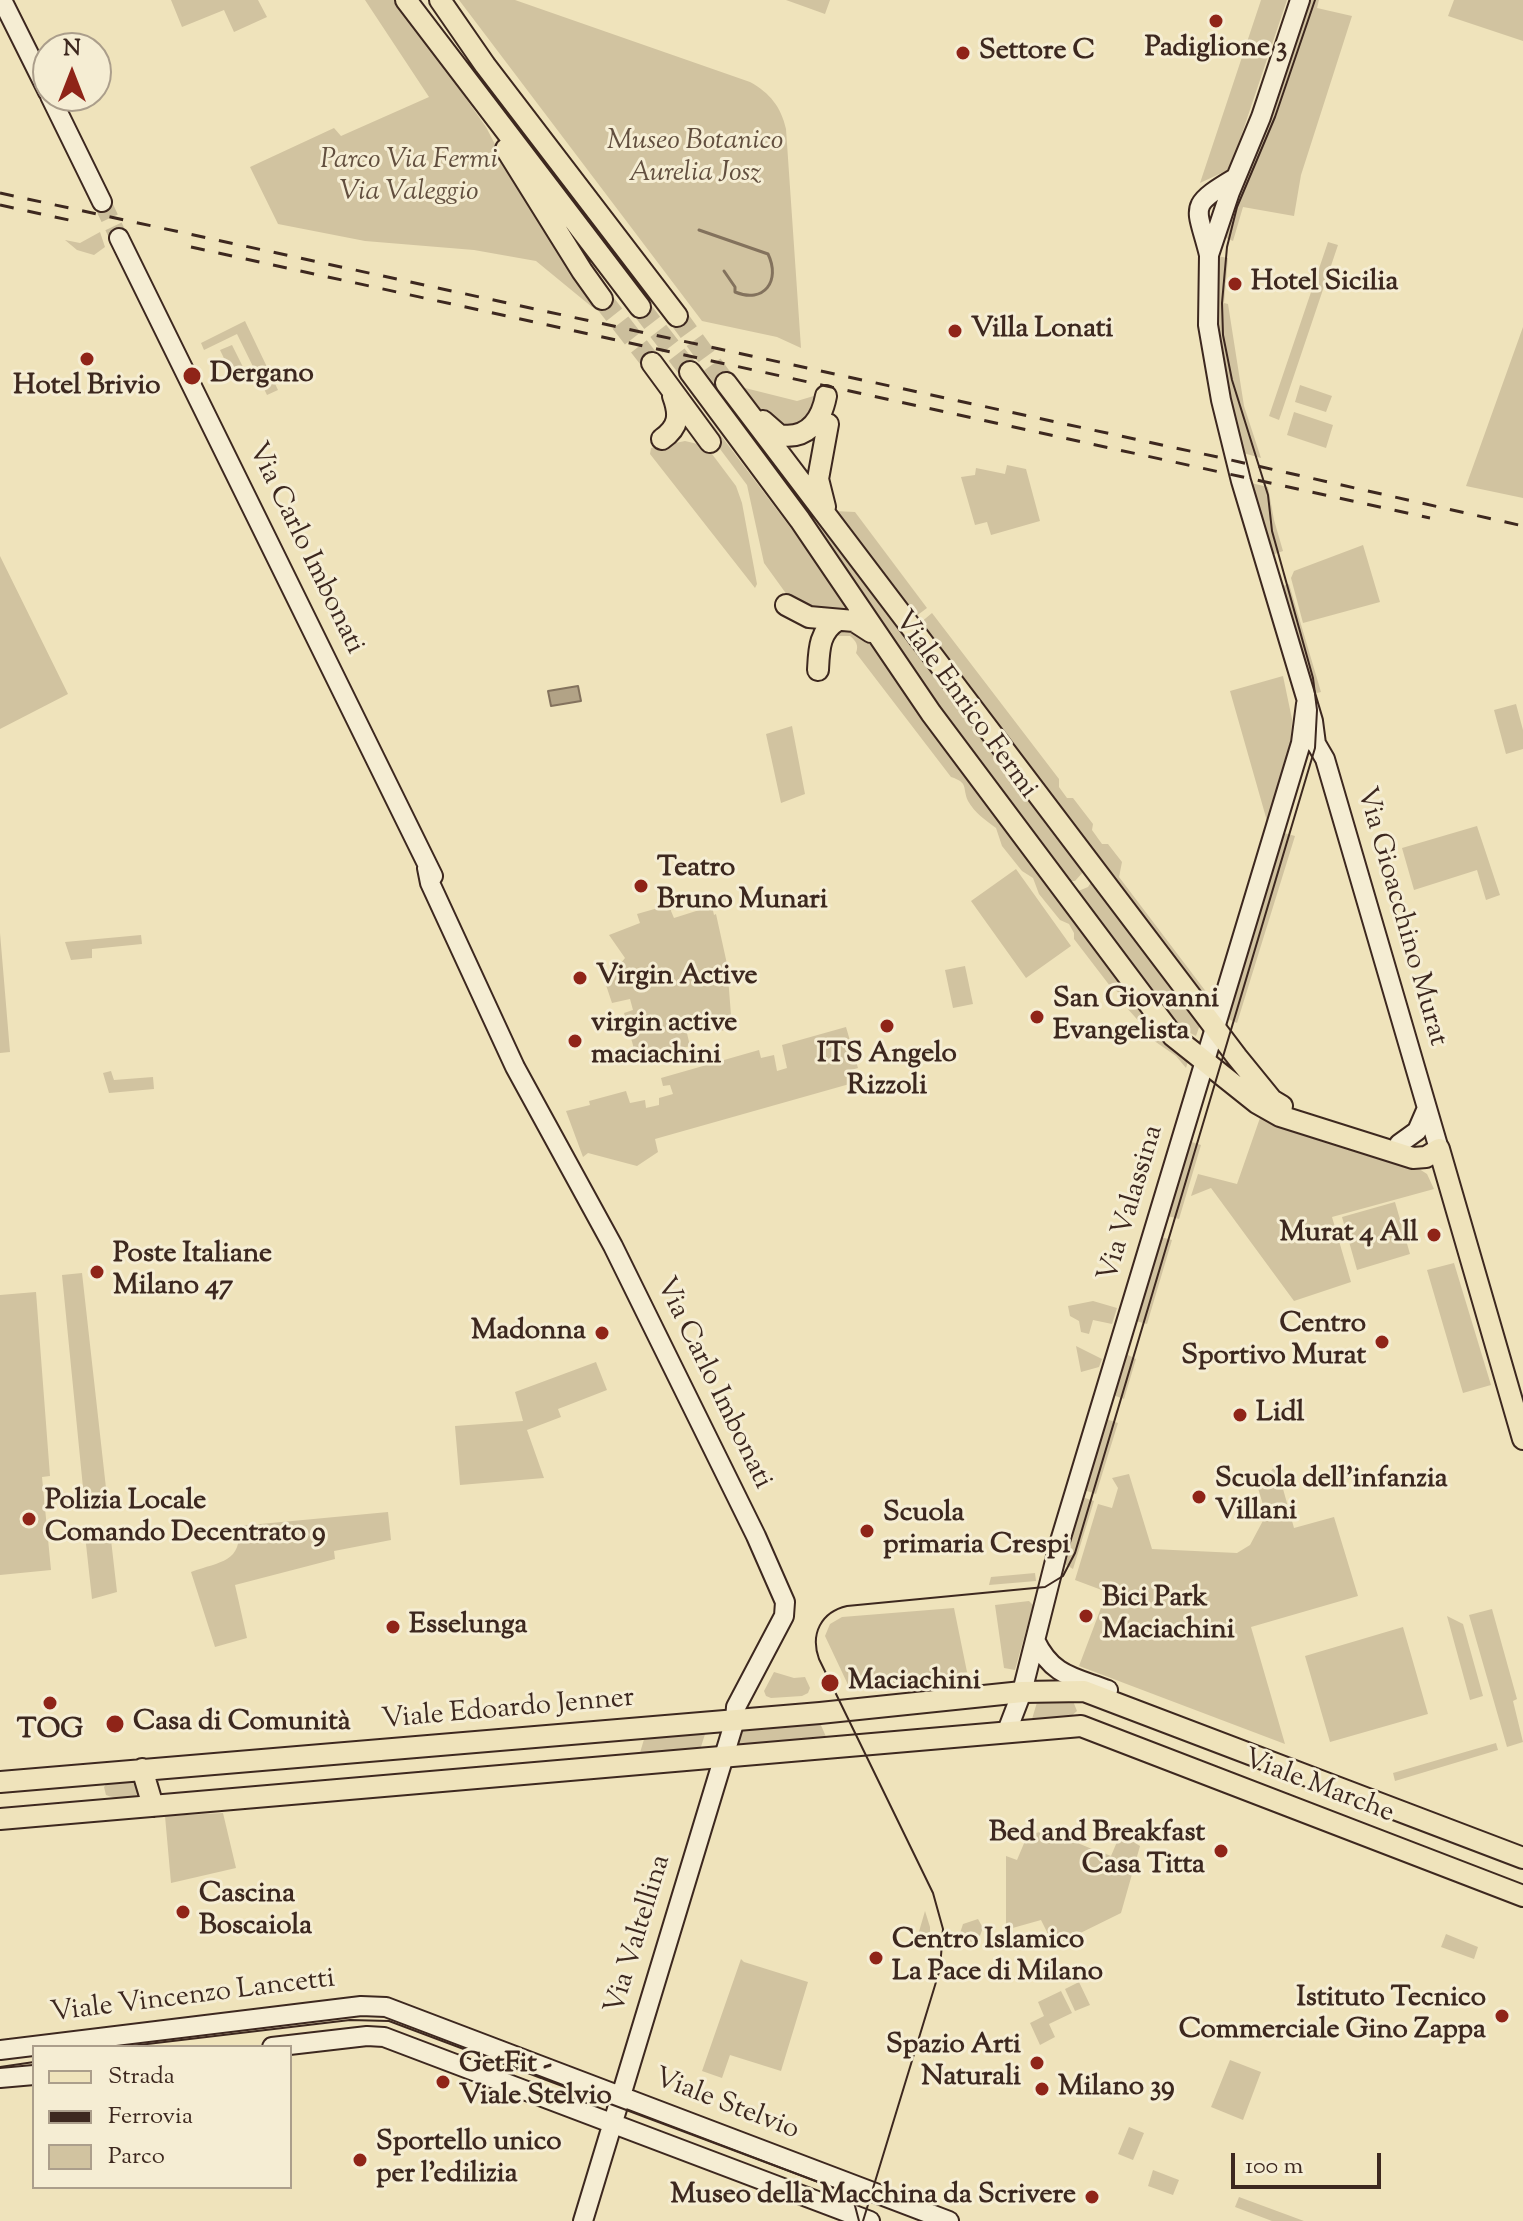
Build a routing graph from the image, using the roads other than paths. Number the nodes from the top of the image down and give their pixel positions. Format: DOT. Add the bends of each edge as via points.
graph roads {
  1 [pos="2,0"];
  2 [pos="440,0"];
  3 [pos="1300,0"];
  4 [pos="411,6"];
  5 [pos="32,60"];
  6 [pos="58,112"];
  7 [pos="1235,178"];
  8 [pos="1214,191"];
  9 [pos="102,202"];
  10 [pos="1223,215"];
  11 [pos="1199,223"];
  12 [pos="119,238"];
  13 [pos="1209,255"];
  14 [pos="602,299"];
  15 [pos="640,307"];
  16 [pos="677,316"];
  17 [pos="652,363"];
  18 [pos="690,372"];
  19 [pos="670,388"];
  20 [pos="826,396"];
  21 [pos="828,424"];
  22 [pos="662,439"];
  23 [pos="710,442"];
  24 [pos="831,521"];
  25 [pos="786,605"];
  26 [pos="838,620"];
  27 [pos="883,644"];
  28 [pos="818,670"];
  29 [pos="1302,713"];
  30 [pos="1320,751"];
  31 [pos="1294,760"];
  32 [pos="1089,861"];
  33 [pos="1053,875"];
  34 [pos="1227,989"];
  35 [pos="1193,996"];
  36 [pos="1215,1028"];
  37 [pos="1205,1060"];
  38 [pos="1427,1108"];
  39 [pos="1399,1144"];
  40 [pos="1439,1149"];
  41 [pos="1523,1439"];
  42 [pos="774,1579"];
  43 [pos="785,1602"];
  44 [pos="771,1640"];
  45 [pos="1035,1640"];
  46 [pos="1074,1690"];
  47 [pos="1022,1692"];
  48 [pos="1100,1696"];
  49 [pos="1129,1706"];
  50 [pos="851,1713"];
  51 [pos="735,1720"];
  52 [pos="1073,1726"];
  53 [pos="1007,1731"];
  54 [pos="1094,1731"];
  55 [pos="723,1756"];
  56 [pos="142,1769"];
  57 [pos="93,1773"];
  58 [pos="0,1782"];
  59 [pos="153,1806"];
  60 [pos="103,1810"];
  61 [pos="0,1819"];
  62 [pos="1523,1858"];
  63 [pos="1523,1896"];
  64 [pos="392,2009"];
  65 [pos="384,2037"];
  66 [pos="41,2045"];
  67 [pos="289,2045"];
  68 [pos="32,2046"];
  69 [pos="0,2050"];
  70 [pos="32,2075"];
  71 [pos="0,2078"];
  72 [pos="621,2095"];
  73 [pos="612,2124"];
  74 [pos="868,2192"];
  75 [pos="867,2220"];
  76 [pos="583,2221"];
  77 [pos="949,2221"];
  1 -- 5 [label="main road"];
  2 -- 16 [label="main road"];
  3 -- 7 [label="main road"];
  4 -- 14 [label="main road"];
  4 -- 15 [label="main road"];
  6 -- 9 [label="main road"];
  7 -- 8 [label="main road"];
  7 -- 10 [label="main road"];
  8 -- 10 [label="main road" via="1221,197"];
  8 -- 11 [label="main road" via="1198,208"];
  10 -- 11 [label="main road" via="1212,226"];
  10 -- 13 [label="main road"];
  11 -- 13 [label="main road"];
  12 -- 42 [label="main road, Via Carlo Imbonati"];
  13 -- 29 [label="main road, Via Gioacchino Murat" via="1208,325 1221,400 1294,664"];
  17 -- 19 [label="main road"];
  18 -- 27 [label="main road, Viale Enrico Fermi" via="800,520"];
  19 -- 22 [label="main road" via="678,420"];
  19 -- 23 [label="main road"];
  20 -- 24 [label="main road, Viale Enrico Fermi" via="816,423 793,437 772,431 729,387"];
  21 -- 24 [label="main road" via="818,489"];
  24 -- 32 [label="main road, Viale Enrico Fermi"];
  25 -- 26 [label="main road" via="809,617"];
  26 -- 27 [label="main road" via="862,624"];
  26 -- 28 [label="main road" via="822,637"];
  27 -- 33 [label="main road, Viale Enrico Fermi"];
  29 -- 30 [label="main road, Via Gioacchino Murat" via="1313,721"];
  29 -- 31 [label="main road, Via Valassina" via="1301,743"];
  30 -- 31 [label="main road"];
  30 -- 38 [label="main road, Via Gioacchino Murat"];
  31 -- 34 [label="main road, Via Valassina"];
  32 -- 33 [label="main road" via="1083,884 1070,885"];
  32 -- 35 [label="main road, Viale Enrico Fermi"];
  33 -- 37 [label="main road, Viale Enrico Fermi" via="1166,1028"];
  34 -- 35 [label="main road" via="1213,1000"];
  34 -- 36 [label="main road, Via Valassina"];
  35 -- 36 [label="main road, Viale Enrico Fermi"];
  36 -- 37 [label="main road, Via Valassina"];
  36 -- 39 [label="main road, Viale Enrico Fermi" via="1272,1100"];
  37 -- 40 [label="main road, Viale Enrico Fermi" via="1257,1103 1294,1122 1413,1158"];
  37 -- 45 [label="main road, Via Valassina"];
  38 -- 39 [label="main road" via="1417,1131"];
  38 -- 40 [label="main road, Via Gioacchino Murat"];
  39 -- 40 [label="main road, Viale Enrico Fermi"];
  40 -- 41 [label="main road, Via Gioacchino Murat"];
  42 -- 43 [label="main road, Via Carlo Imbonati"];
  42 -- 44 [label="main road"];
  43 -- 44 [label="main road, Via Valtellina"];
  44 -- 51 [label="main road, Via Valtellina"];
  45 -- 47 [label="main road, Via Valassina"];
  45 -- 49 [label="main road" via="1045,1660 1060,1673 1119,1694"];
  46 -- 47 [label="main road, Viale Marche"];
  46 -- 48 [label="main road, Viale Marche"];
  46 -- 52 [label="main road" via="1081,1710"];
  47 -- 50 [label="main road, Viale Marche"];
  47 -- 53 [label="main road, Via Valassina"];
  48 -- 49 [label="main road, Viale Marche"];
  48 -- 54 [label="main road" via="1091,1706"];
  49 -- 62 [label="main road, Viale Marche"];
  50 -- 51 [label="main road, Viale Edoardo Jenner"];
  51 -- 55 [label="main road, Via Valtellina"];
  51 -- 56 [label="main road, Viale Edoardo Jenner"];
  52 -- 53 [label="main road, Viale Marche"];
  52 -- 54 [label="main road, Viale Marche"];
  53 -- 55 [label="main road, Viale Marche"];
  54 -- 63 [label="main road, Viale Marche"];
  55 -- 59 [label="main road"];
  55 -- 72 [label="main road, Via Valtellina"];
  56 -- 57 [label="main road, Viale Edoardo Jenner"];
  56 -- 59 [label="main road"];
  57 -- 58 [label="main road, Viale Edoardo Jenner"];
  57 -- 60 [label="main road"];
  59 -- 60 [label="main road"];
  60 -- 61 [label="main road"];
  64 -- 66 [label="main road, Viale Vincenzo Lancetti" via="361,2006"];
  64 -- 72 [label="main road, Viale Stelvio"];
  65 -- 67 [label="main road, Viale Vincenzo Lancetti"];
  65 -- 73 [label="main road, Viale Stelvio"];
  68 -- 69 [label="main road, Viale Vincenzo Lancetti"];
  70 -- 71 [label="main road"];
  72 -- 73 [label="main road, Via Valtellina"];
  72 -- 74 [label="main road, Viale Stelvio"];
  73 -- 75 [label="main road, Viale Stelvio"];
  73 -- 76 [label="main road, Via Valtellina"];
  74 -- 75 [label="main road"];
  74 -- 77 [label="main road, Viale Stelvio"];
}
